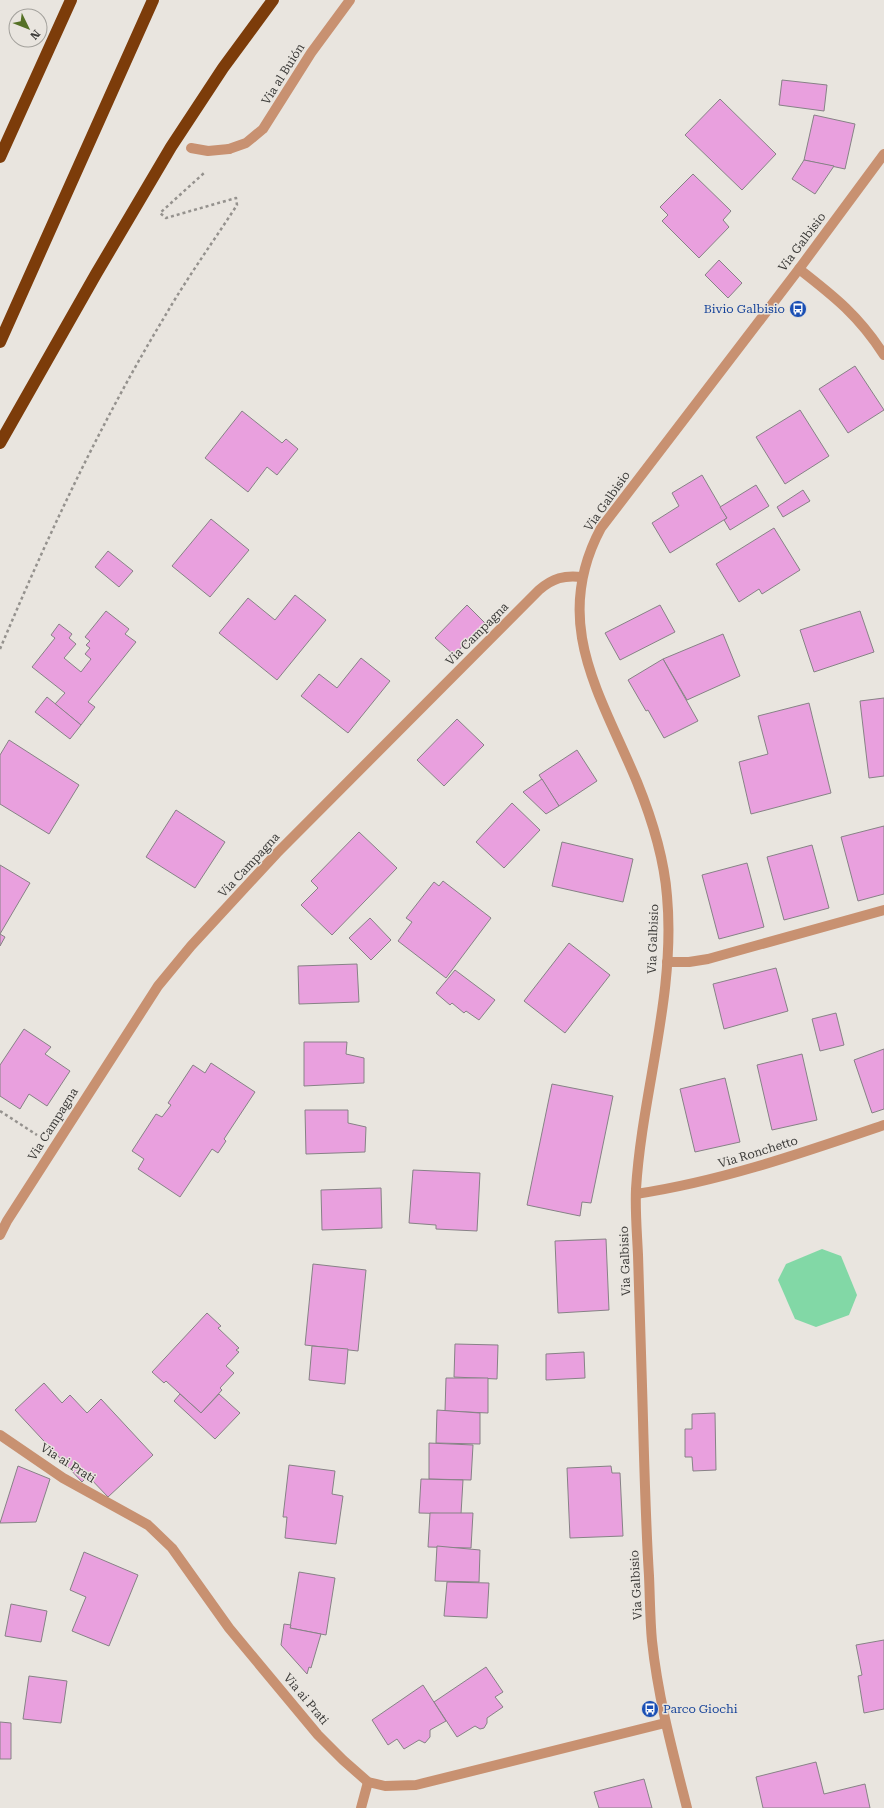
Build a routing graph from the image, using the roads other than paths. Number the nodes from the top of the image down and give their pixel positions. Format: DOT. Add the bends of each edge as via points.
graph roads {
  1 [pos="71,0"];
  2 [pos="154,0"];
  3 [pos="273,0"];
  4 [pos="350,0"];
  5 [pos="191,148"];
  6 [pos="884,154"];
  7 [pos="0,157"];
  8 [pos="798,269"];
  9 [pos="0,342"];
  10 [pos="884,355"];
  11 [pos="0,443"];
  12 [pos="582,577"];
  13 [pos="884,910"];
  14 [pos="667,962"];
  15 [pos="884,1125"];
  16 [pos="636,1194"];
  17 [pos="0,1235"];
  18 [pos="0,1435"];
  19 [pos="665,1722"];
  20 [pos="368,1782"];
  21 [pos="361,1808"];
  22 [pos="687,1808"];
  1 -- 7 [label="highway"];
  2 -- 9 [label="highway"];
  3 -- 11 [label="highway" via="223,68 171,147"];
  4 -- 5 [label="street, Via al Buión" via="311,53 263,130 251,140 229,149 208,151"];
  6 -- 8 [label="street, Via Galbisio"];
  8 -- 10 [label="street" via="838,299 869,332"];
  8 -- 12 [label="street, Via Galbisio" via="601,528 588,554"];
  12 -- 14 [label="street, Via Galbisio" via="579,600 584,652 601,700 638,784 663,865 668,904"];
  12 -- 17 [label="street, Via Campagna" via="568,575 556,578 539,590 266,864 191,946 158,986 54,1146"];
  13 -- 14 [label="street" via="708,959"];
  14 -- 16 [label="street, Via Galbisio" via="643,1118"];
  15 -- 16 [label="street, Via Ronchetto" via="764,1165 700,1183"];
  16 -- 19 [label="street, Via Galbisio" via="647,1551 652,1641"];
  18 -- 20 [label="street, Via ai Prati" via="63,1478 138,1519 160,1535 172,1548 228,1628 318,1735"];
  19 -- 20 [label="street" via="416,1785 385,1786"];
  19 -- 22 [label="street, Via Galbisio"];
  20 -- 21 [label="street"];
}
